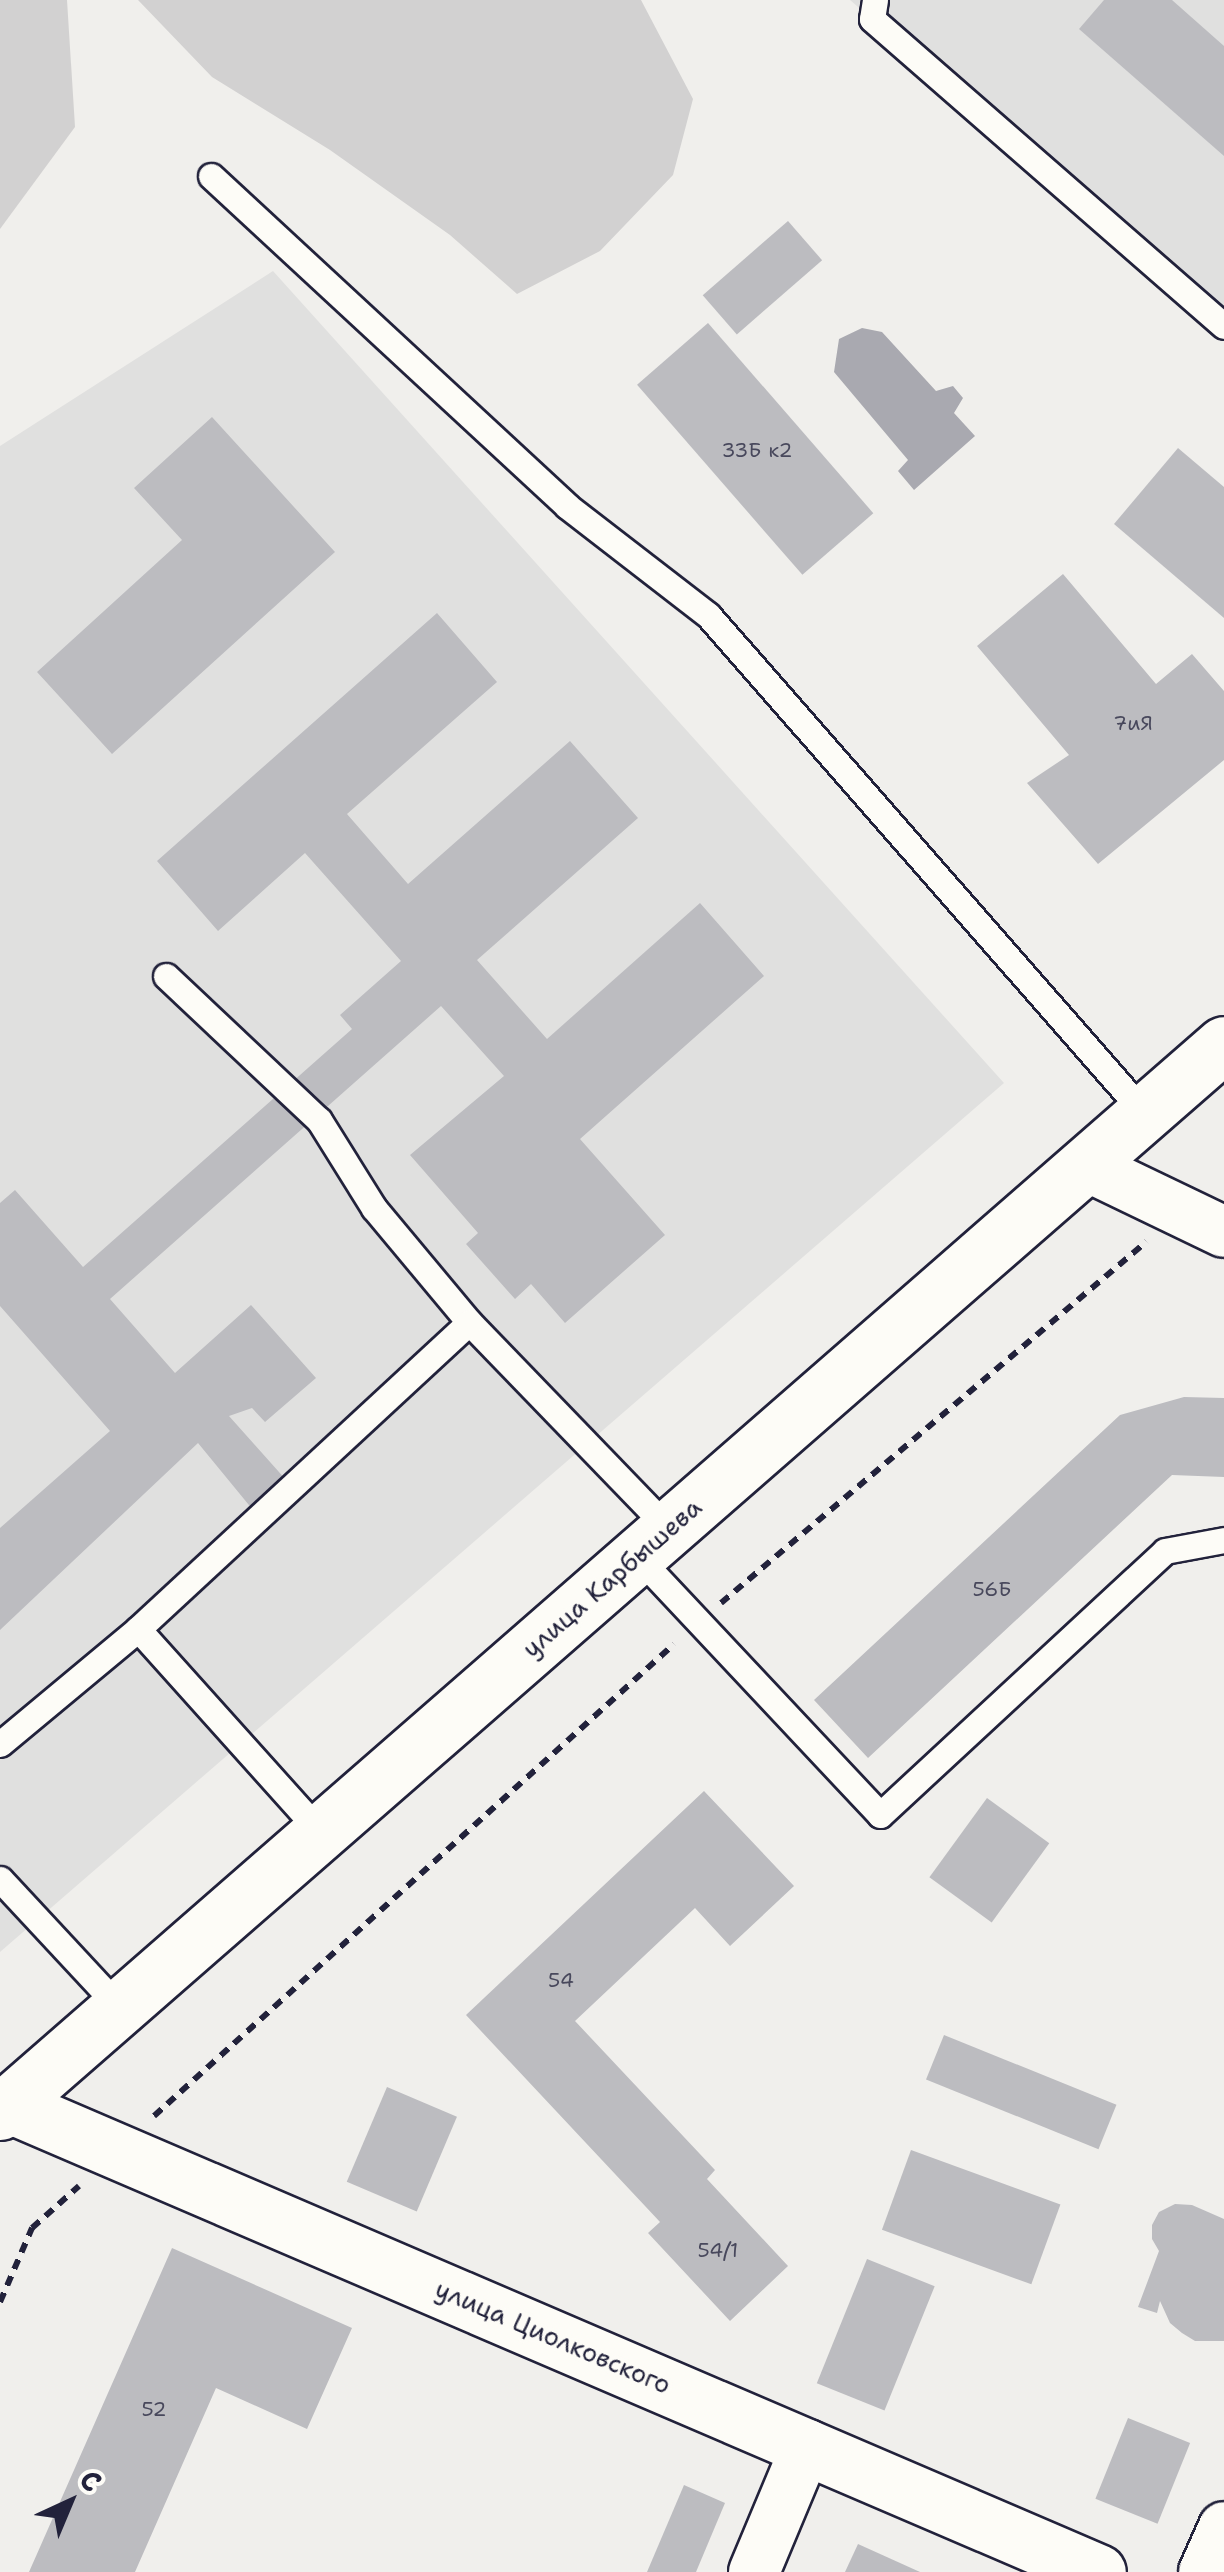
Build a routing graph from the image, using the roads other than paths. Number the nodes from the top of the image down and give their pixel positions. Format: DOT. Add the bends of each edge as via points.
graph roads {
  1 [pos="875,0"];
  2 [pos="210,176"];
  3 [pos="1224,326"];
  4 [pos="166,976"];
  5 [pos="1224,1044"];
  6 [pos="1146,1115"];
  7 [pos="1085,1165"];
  8 [pos="1202,1222"];
  9 [pos="469,1322"];
  10 [pos="1224,1540"];
  11 [pos="653,1542"];
  12 [pos="138,1629"];
  13 [pos="0,1744"];
  14 [pos="320,1832"];
  15 [pos="0,1879"];
  16 [pos="119,2007"];
  17 [pos="2,2104"];
  18 [pos="806,2445"];
  19 [pos="1224,2527"];
  20 [pos="754,2572"];
  21 [pos="1098,2572"];
  22 [pos="1204,2572"];
  1 -- 3 [label="lane" via="872,18"];
  2 -- 6 [label="lane" via="567,506 708,615"];
  4 -- 9 [label="lane" via="319,1120 374,1208"];
  5 -- 6 [label="main road, улица Карбышева"];
  6 -- 7 [label="main road, улица Карбышева"];
  7 -- 8 [label="street"];
  7 -- 11 [label="main road, улица Карбышева"];
  9 -- 11 [label="lane"];
  9 -- 12 [label="lane"];
  10 -- 11 [label="lane" via="1165,1551 880,1815 699,1622"];
  11 -- 14 [label="main road, улица Карбышева"];
  12 -- 13 [label="lane"];
  12 -- 14 [label="lane"];
  14 -- 16 [label="main road, улица Карбышева"];
  15 -- 16 [label="lane"];
  16 -- 17 [label="main road, улица Карбышева"];
  17 -- 18 [label="main road, улица Циолковского"];
  18 -- 20 [label="street"];
  18 -- 21 [label="main road, улица Циолковского"];
  19 -- 22 [label="street"];
}
